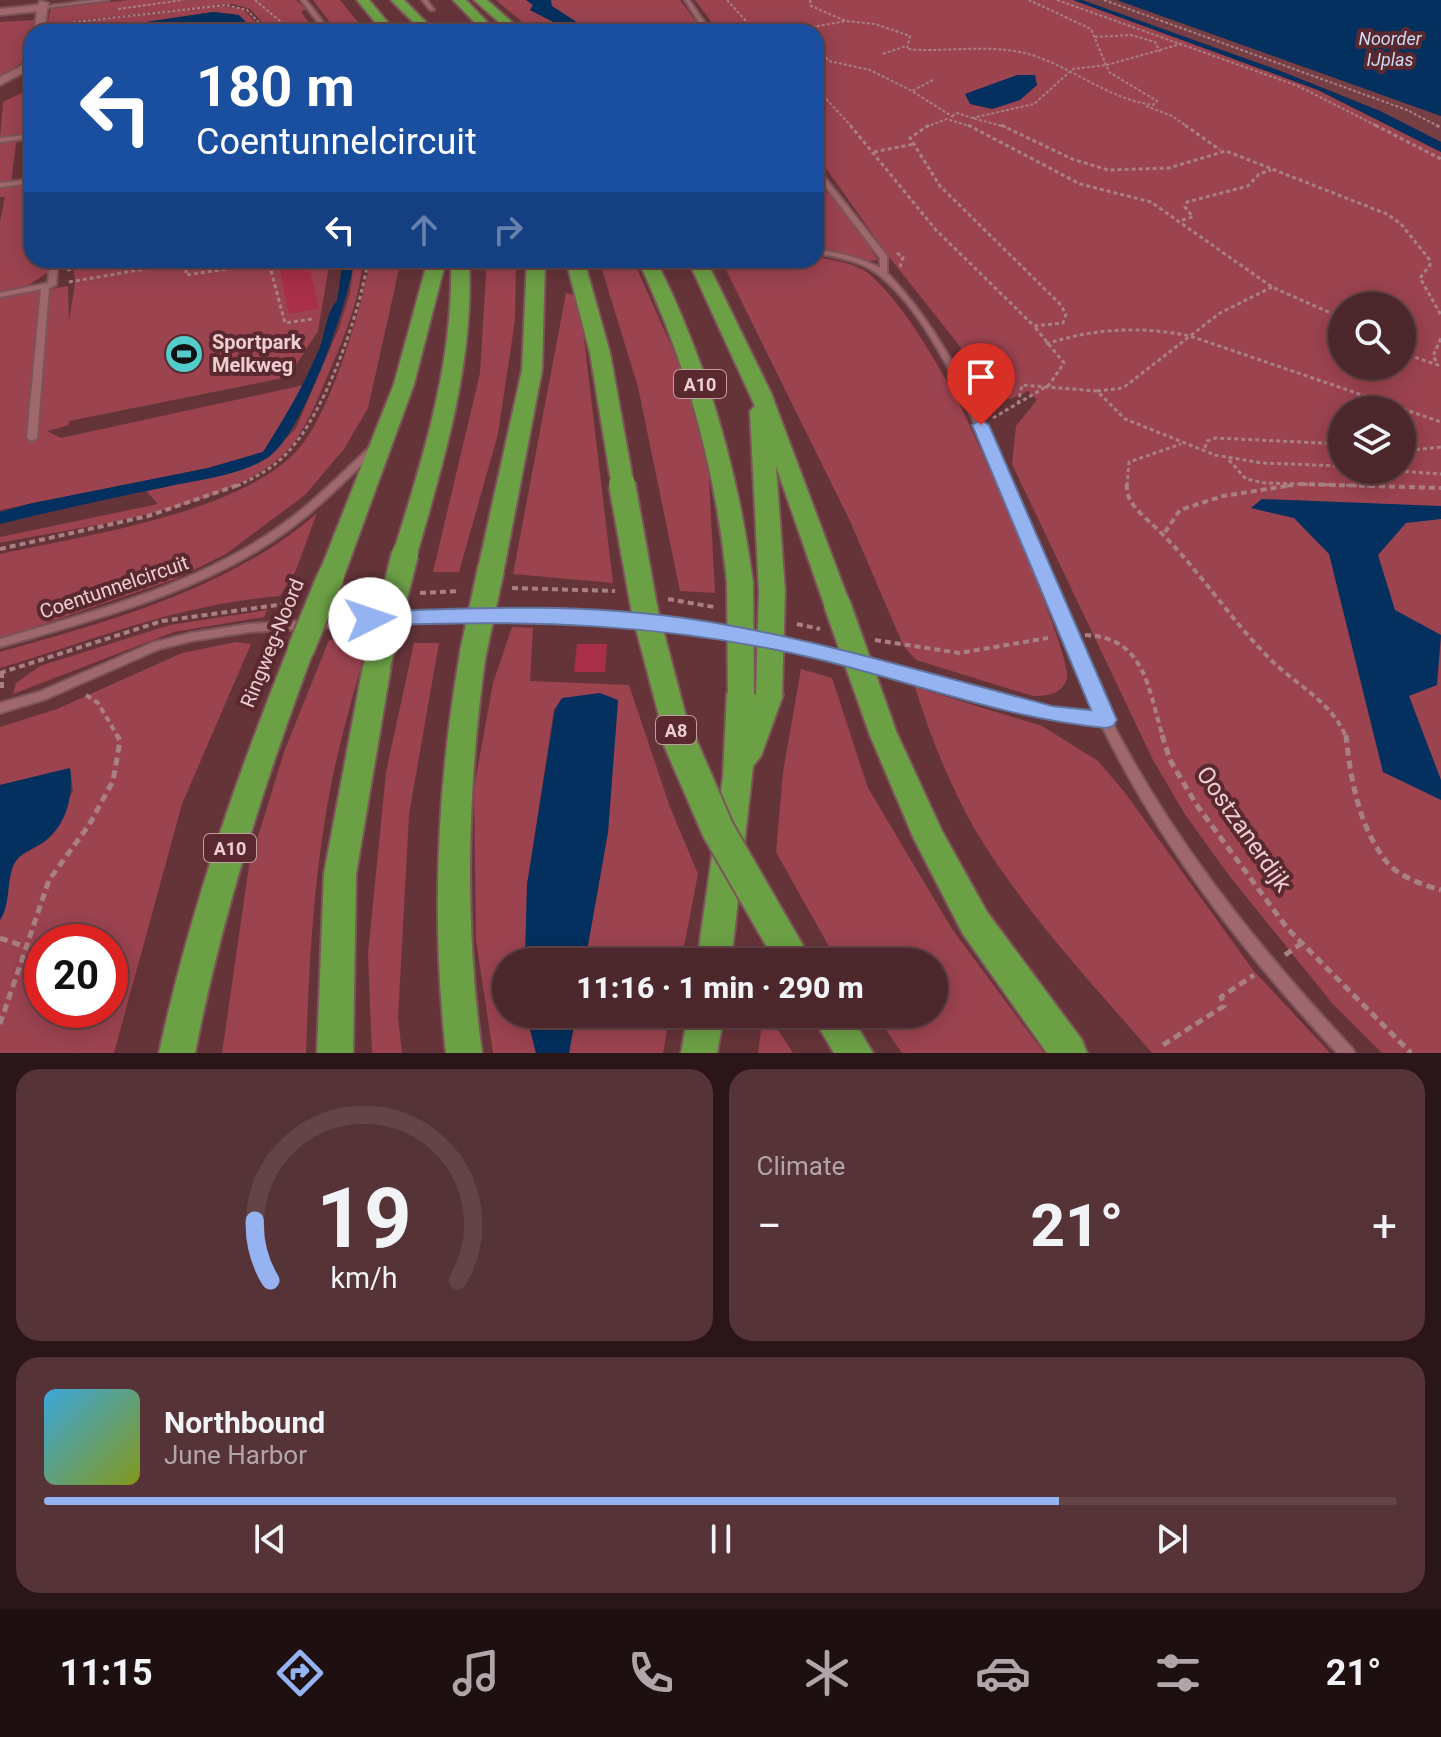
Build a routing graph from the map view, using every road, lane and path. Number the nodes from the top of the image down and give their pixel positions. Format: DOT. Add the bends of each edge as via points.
graph roads {
  1 [pos="107,0"];
  2 [pos="255,0"];
  3 [pos="303,0"];
  4 [pos="363,0"];
  5 [pos="397,0"];
  6 [pos="424,0"];
  7 [pos="459,0"];
  8 [pos="480,0"];
  9 [pos="687,0"];
  10 [pos="727,0"];
  11 [pos="810,0"];
  12 [pos="1029,0"];
  13 [pos="1057,0"];
  14 [pos="1104,0"];
  15 [pos="432,9"];
  16 [pos="0,12"];
  17 [pos="42,14"];
  18 [pos="0,20"];
  19 [pos="846,21"];
  20 [pos="260,24"];
  21 [pos="284,24"];
  22 [pos="322,24"];
  23 [pos="383,24"];
  24 [pos="422,24"];
  25 [pos="483,24"];
  26 [pos="508,24"];
  27 [pos="703,24"];
  28 [pos="749,24"];
  29 [pos="824,25"];
  30 [pos="1095,37"];
  31 [pos="1184,43"];
  32 [pos="906,46"];
  33 [pos="1160,52"];
  34 [pos="883,54"];
  35 [pos="824,55"];
  36 [pos="1107,65"];
  37 [pos="24,68"];
  38 [pos="1069,72"];
  39 [pos="933,80"];
  40 [pos="0,82"];
  41 [pos="912,91"];
  42 [pos="824,97"];
  43 [pos="1144,105"];
  44 [pos="953,118"];
  45 [pos="972,118"];
  46 [pos="1441,128"];
  47 [pos="24,137"];
  48 [pos="0,140"];
  49 [pos="914,144"];
  50 [pos="1222,151"];
  51 [pos="874,152"];
  52 [pos="1441,159"];
  53 [pos="1278,171"];
  54 [pos="824,180"];
  55 [pos="24,182"];
  56 [pos="0,185"];
  57 [pos="1179,219"];
  58 [pos="824,254"];
  59 [pos="53,268"];
  60 [pos="81,268"];
  61 [pos="148,268"];
  62 [pos="186,268"];
  63 [pos="234,268"];
  64 [pos="270,268"];
  65 [pos="366,268"];
  66 [pos="435,268"];
  67 [pos="460,268"];
  68 [pos="536,268"];
  69 [pos="577,268"];
  70 [pos="650,268"];
  71 [pos="701,268"];
  72 [pos="53,273"];
  73 [pos="883,273"];
  74 [pos="49,286"];
  75 [pos="1272,287"];
  76 [pos="0,295"];
  77 [pos="1328,312"];
  78 [pos="1441,315"];
  79 [pos="312,319"];
  80 [pos="1034,326"];
  81 [pos="1190,336"];
  82 [pos="1441,338"];
  83 [pos="1046,344"];
  84 [pos="1416,358"];
  85 [pos="1439,365"];
  86 [pos="1049,385"];
  87 [pos="1097,391"];
  88 [pos="761,393"];
  89 [pos="1018,404"];
  90 [pos="1441,422"];
  91 [pos="981,425"];
  92 [pos="386,437"];
  93 [pos="32,438"];
  94 [pos="1328,443"];
  95 [pos="1181,444"];
  96 [pos="1441,447"];
  97 [pos="1205,448"];
  98 [pos="1416,450"];
  99 [pos="1228,459"];
  100 [pos="1328,465"];
  101 [pos="1416,472"];
  102 [pos="1441,474"];
  103 [pos="1299,484"];
  104 [pos="1441,488"];
  105 [pos="1164,533"];
  106 [pos="0,549"];
  107 [pos="256,606"];
  108 [pos="1069,636"];
  109 [pos="0,643"];
  110 [pos="0,673"];
  111 [pos="71,684"];
  112 [pos="755,694"];
  113 [pos="0,708"];
  114 [pos="1106,720"];
  115 [pos="1441,890"];
  116 [pos="34,924"];
  117 [pos="0,938"];
  118 [pos="24,946"];
  119 [pos="716,948"];
  120 [pos="786,948"];
  121 [pos="24,953"];
  122 [pos="1224,1006"];
  123 [pos="0,1024"];
  124 [pos="703,1028"];
  125 [pos="838,1028"];
  126 [pos="1163,1045"];
  127 [pos="177,1053"];
  128 [pos="335,1053"];
  129 [pos="464,1053"];
  130 [pos="699,1053"];
  131 [pos="855,1053"];
  132 [pos="1069,1053"];
  133 [pos="1347,1053"];
  134 [pos="1411,1053"];
  1 -- 17 [label="lane"];
  2 -- 21 [label="path"];
  3 -- 22 [label="lane"];
  4 -- 23 [label="highway"];
  5 -- 24 [label="highway"];
  6 -- 15 [label="lane"];
  7 -- 25 [label="highway"];
  8 -- 26 [label="highway"];
  9 -- 27 [label="lane"];
  10 -- 28 [label="path"];
  11 -- 19 [label="path" via="811,6"];
  12 -- 30 [label="path" via="1091,29"];
  13 -- 31 [label="path"];
  14 -- 46 [label="path" via="1394,104"];
  16 -- 17 [label="street"];
  17 -- 18 [label="street"];
  17 -- 20 [label="path" via="226,5 247,10"];
  19 -- 29 [label="path"];
  19 -- 32 [label="path" via="904,33 910,36"];
  30 -- 33 [label="path" via="1140,36 1155,42"];
  30 -- 36 [label="path"];
  31 -- 33 [label="path"];
  31 -- 52 [label="path" via="1298,86"];
  32 -- 34 [label="path"];
  32 -- 38 [label="path" via="942,52 980,46 1034,56"];
  33 -- 36 [label="path"];
  35 -- 41 [label="path"];
  36 -- 38 [label="path"];
  36 -- 43 [label="path" via="1109,72 1157,101"];
  37 -- 40 [label="street"];
  38 -- 43 [label="path"];
  38 -- 45 [label="path" via="1034,104"];
  39 -- 41 [label="path"];
  41 -- 44 [label="path"];
  42 -- 51 [label="path"];
  43 -- 50 [label="path" via="1172,116"];
  44 -- 45 [label="path" via="957,113"];
  44 -- 49 [label="path" via="932,122 910,138"];
  44 -- 57 [label="path" via="1080,184 1151,202"];
  45 -- 50 [label="path" via="989,120 1102,169 1178,166"];
  47 -- 48 [label="lane"];
  49 -- 51 [label="path"];
  49 -- 80 [label="path" via="940,186 1066,314 1063,323"];
  50 -- 53 [label="path"];
  51 -- 80 [label="path" via="936,230"];
  53 -- 57 [label="path" via="1267,170 1248,186 1187,202 1193,217"];
  53 -- 78 [label="path" via="1401,224 1429,259 1420,278"];
  54 -- 73 [label="lane" via="884,258"];
  55 -- 56 [label="lane"];
  57 -- 75 [label="path"];
  58 -- 73 [label="lane"];
  59 -- 72 [label="lane"];
  60 -- 72 [label="path"];
  61 -- 74 [label="path"];
  62 -- 63 [label="path" via="186,275"];
  64 -- 79 [label="path" via="285,323"];
  65 -- 106 [label="path" via="350,332 304,433 282,459 213,498"];
  66 -- 92 [label="highway, Ringweg-Noord / A10"];
  67 -- 128 [label="highway, bridge" via="448,393 377,666 340,874"];
  68 -- 129 [label="highway, bridge" via="532,370 473,653 451,830 451,930"];
  69 -- 120 [label="highway, A8, bridge" via="600,353 653,651 682,749 725,841"];
  70 -- 112 [label="highway, A10, bridge" via="704,394 733,515"];
  71 -- 88 [label="highway, A10"];
  72 -- 74 [label="lane"];
  73 -- 91 [label="lane" via="931,337"];
  74 -- 76 [label="lane"];
  74 -- 93 [label="lane"];
  75 -- 77 [label="path"];
  75 -- 81 [label="path" via="1220,313"];
  80 -- 83 [label="path"];
  81 -- 83 [label="path" via="1138,326 1074,334"];
  81 -- 87 [label="path" via="1123,388"];
  81 -- 90 [label="path"];
  82 -- 85 [label="path" via="1433,356"];
  83 -- 86 [label="path" via="1064,363"];
  84 -- 85 [label="path"];
  86 -- 87 [label="path"];
  86 -- 89 [label="path"];
  86 -- 89 [label="path" via="1022,385"];
  87 -- 95 [label="path" via="1125,419"];
  88 -- 112 [label="highway, A10, bridge" via="763,477 773,554"];
  88 -- 132 [label="highway, bridge" via="883,733 930,839 975,923"];
  89 -- 91 [label="path"];
  91 -- 108 [label="lane"];
  92 -- 109 [label="lane, Coentunnelcircuit" via="294,521 228,562 132,604"];
  92 -- 127 [label="highway, Ringweg-Noord / A10, bridge" via="258,760"];
  94 -- 97 [label="path" via="1216,438"];
  95 -- 97 [label="path"];
  95 -- 105 [label="path" via="1129,462 1126,491 1134,507"];
  96 -- 98 [label="path"];
  97 -- 99 [label="path"];
  99 -- 100 [label="path"];
  99 -- 103 [label="path" via="1246,479"];
  101 -- 102 [label="path"];
  103 -- 104 [label="path"];
  103 -- 105 [label="path" via="1223,496 1180,510"];
  105 -- 115 [label="path" via="1247,635 1330,709 1346,735 1350,773 1369,832 1387,864"];
  107 -- 110 [label="path" via="162,621"];
  108 -- 114 [label="lane"];
  108 -- 134 [label="path, Oostzanerdijk" via="1107,637 1130,649 1170,760 1196,804 1287,928"];
  111 -- 113 [label="lane"];
  111 -- 114 [label="lane" via="139,653 191,637 249,628 504,614 696,627 816,651 1052,714"];
  111 -- 116 [label="path" via="98,703 120,741 113,781 49,880"];
  112 -- 119 [label="highway, A10" via="738,777"];
  114 -- 133 [label="lane" via="1165,824 1269,967"];
  117 -- 118 [label="path"];
  121 -- 123 [label="path"];
  122 -- 126 [label="path"];
  124 -- 130 [label="highway"];
  125 -- 131 [label="highway"];
}
